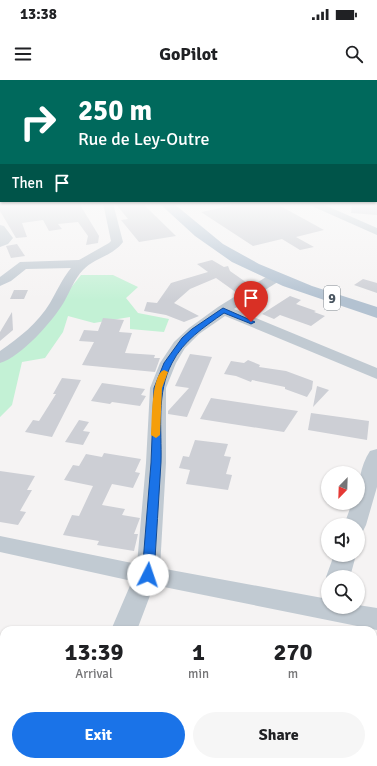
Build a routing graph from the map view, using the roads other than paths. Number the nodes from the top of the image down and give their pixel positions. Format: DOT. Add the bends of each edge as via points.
graph roads {
  1 [pos="5,235"];
  2 [pos="115,235"];
  3 [pos="201,235"];
  4 [pos="0,243"];
  5 [pos="82,264"];
  6 [pos="276,277"];
  7 [pos="0,282"];
  8 [pos="223,310"];
  9 [pos="377,313"];
  10 [pos="0,358"];
  11 [pos="377,374"];
  12 [pos="377,455"];
  13 [pos="357,518"];
  14 [pos="0,544"];
  15 [pos="148,575"];
  16 [pos="321,607"];
  17 [pos="355,614"];
  18 [pos="377,619"];
  19 [pos="126,626"];
  1 -- 4 [label="street" via="7,238"];
  2 -- 5 [label="street" via="117,242 113,246"];
  3 -- 6 [label="main road, 9" via="238,260"];
  5 -- 7 [label="street" via="24,265"];
  5 -- 10 [label="street" via="45,320 32,334"];
  6 -- 8 [label="street"];
  6 -- 9 [label="main road, 9"];
  8 -- 11 [label="street"];
  8 -- 15 [label="street" via="179,345 158,388 156,463"];
  12 -- 13 [label="street"];
  14 -- 15 [label="street"];
  15 -- 16 [label="street"];
  15 -- 19 [label="street" via="139,590"];
  17 -- 18 [label="street"];
}
